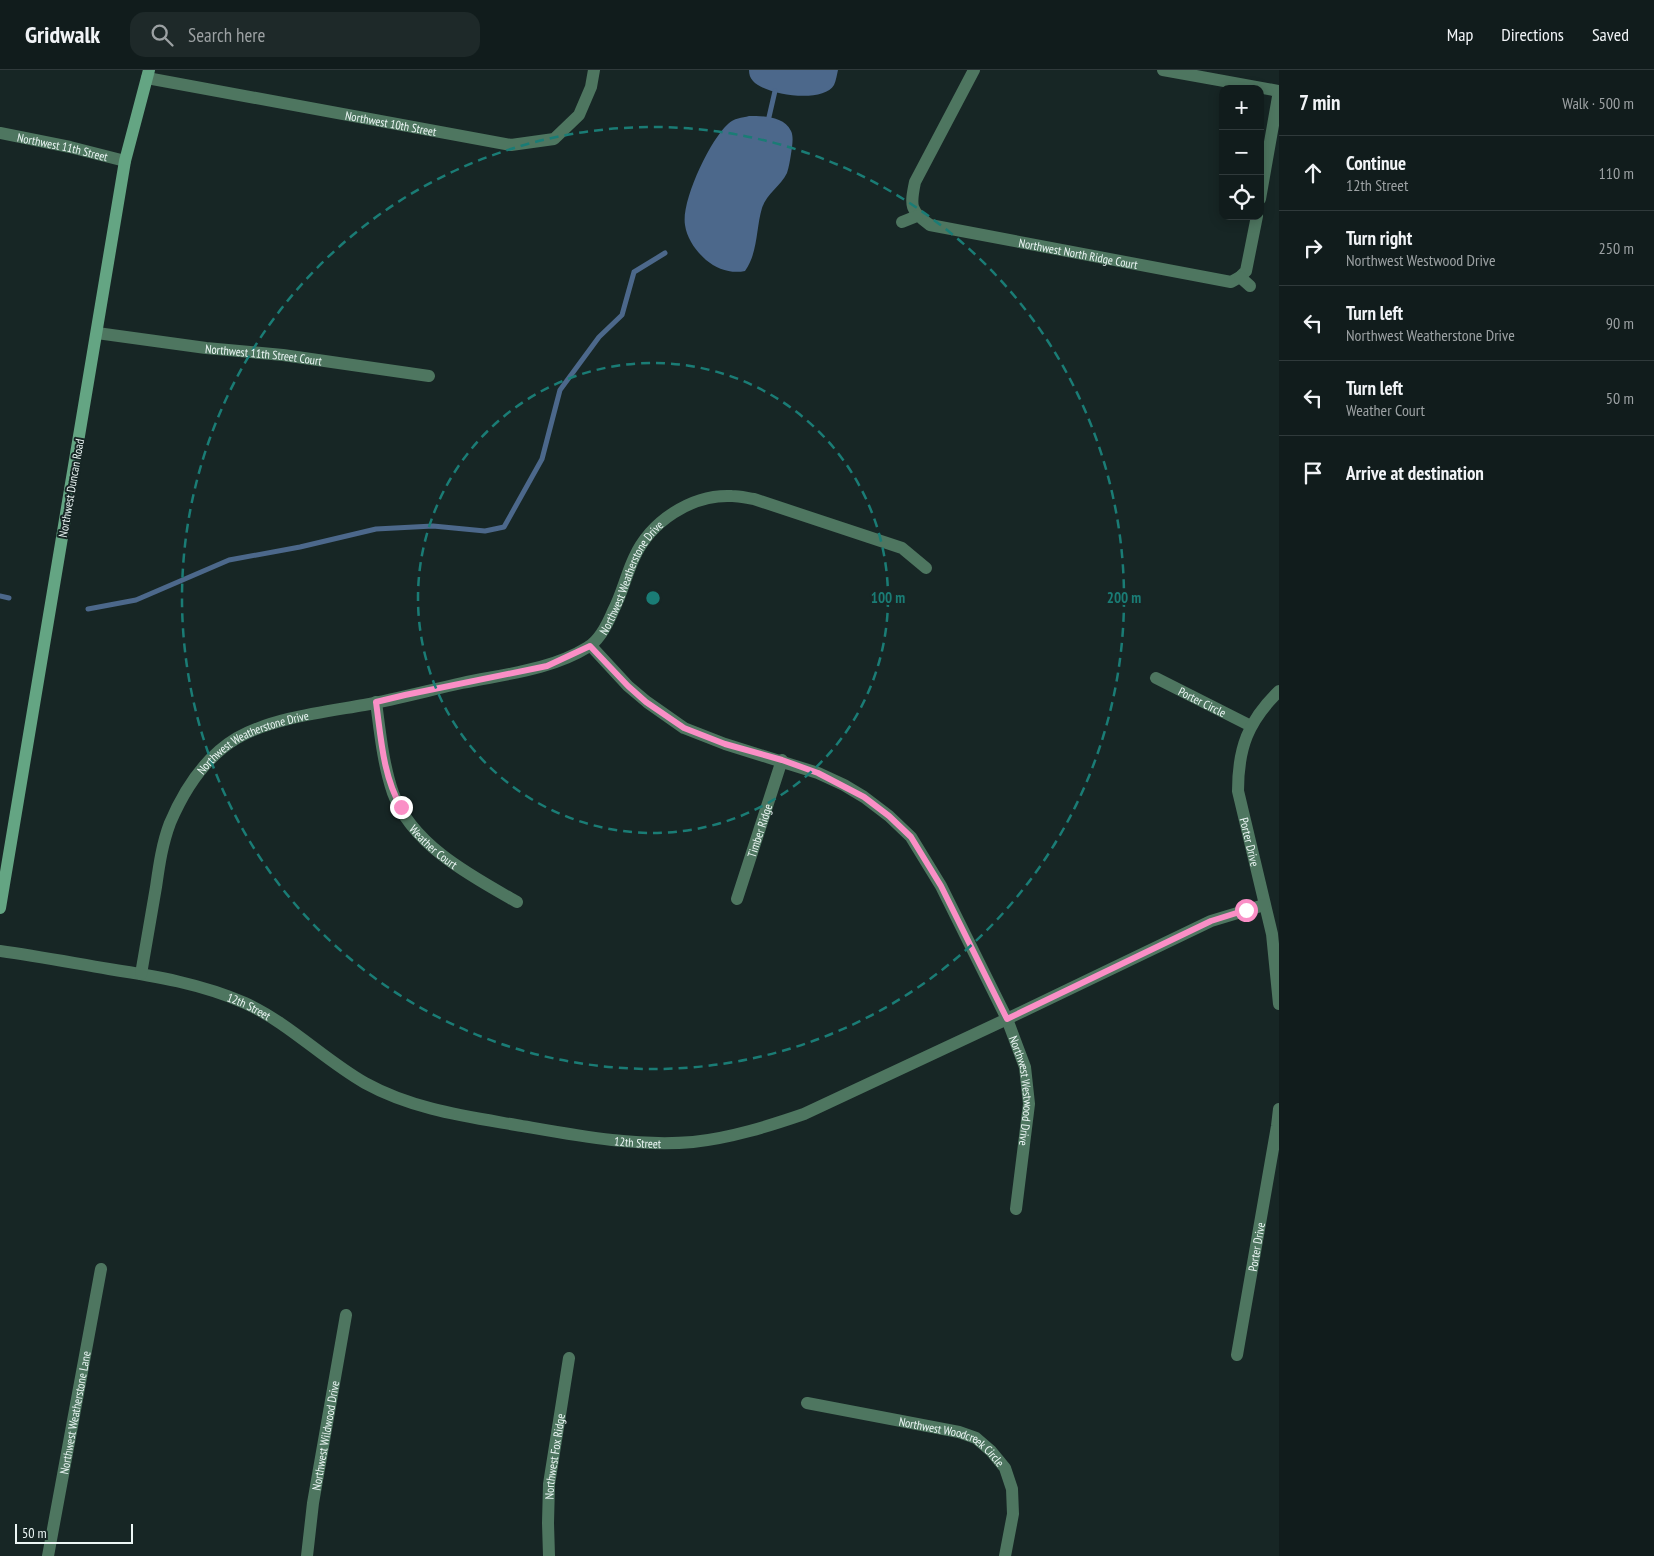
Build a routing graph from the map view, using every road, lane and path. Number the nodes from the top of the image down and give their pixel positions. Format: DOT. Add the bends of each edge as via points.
graph roads {
  1 [pos="594,70"];
  2 [pos="974,70"];
  3 [pos="1164,70"];
  4 [pos="148,74"];
  5 [pos="1279,91"];
  6 [pos="0,133"];
  7 [pos="125,161"];
  8 [pos="1264,176"];
  9 [pos="917,216"];
  10 [pos="1256,220"];
  11 [pos="902,222"];
  12 [pos="1240,277"];
  13 [pos="1250,286"];
  14 [pos="97,333"];
  15 [pos="429,376"];
  16 [pos="926,568"];
  17 [pos="590,646"];
  18 [pos="1156,678"];
  19 [pos="1279,691"];
  20 [pos="376,702"];
  21 [pos="1250,726"];
  22 [pos="782,760"];
  23 [pos="737,899"];
  24 [pos="517,902"];
  25 [pos="1264,905"];
  26 [pos="0,908"];
  27 [pos="0,951"];
  28 [pos="141,974"];
  29 [pos="1279,1004"];
  30 [pos="1007,1019"];
  31 [pos="1279,1109"];
  32 [pos="1016,1209"];
  33 [pos="101,1270"];
  34 [pos="346,1315"];
  35 [pos="1237,1355"];
  36 [pos="569,1358"];
  37 [pos="806,1403"];
  38 [pos="48,1556"];
  39 [pos="307,1556"];
  40 [pos="550,1556"];
  41 [pos="1005,1556"];
  1 -- 4 [label="street, Northwest 10th Street" via="591,87 579,115 554,139 511,145"];
  2 -- 9 [label="street" via="915,182 911,199"];
  3 -- 5 [label="street"];
  4 -- 7 [label="street, Northwest Duncan Road"];
  5 -- 8 [label="street"];
  6 -- 7 [label="street, Northwest 11th Street"];
  7 -- 14 [label="street, Northwest Duncan Road"];
  9 -- 11 [label="street"];
  9 -- 12 [label="street, Northwest North Ridge Court" via="930,226 1231,282"];
  10 -- 12 [label="street" via="1246,271"];
  12 -- 13 [label="street"];
  14 -- 15 [label="street, Northwest 11th Street Court"];
  14 -- 26 [label="street, Northwest Duncan Road"];
  16 -- 17 [label="street, Northwest Weatherstone Drive" via="902,548 762,502 731,496 708,498 686,506 647,535 634,558 607,625"];
  17 -- 20 [label="street, Northwest Weatherstone Drive" via="547,666"];
  17 -- 22 [label="street, Northwest Westwood Drive" via="646,702 684,728"];
  18 -- 21 [label="street, Porter Circle"];
  19 -- 21 [label="street, Porter Drive"];
  20 -- 24 [label="street, Weather Court" via="383,754 394,794 409,820 426,842 451,861"];
  20 -- 28 [label="street, Northwest Weatherstone Drive" via="296,717 264,727 237,738 198,773 183,796 162,849"];
  21 -- 25 [label="street, Porter Drive" via="1240,758 1238,791"];
  22 -- 23 [label="street, Timber Ridge"];
  22 -- 30 [label="street, Northwest Westwood Drive" via="818,773 864,797 911,837 941,886"];
  25 -- 29 [label="street, Porter Drive" via="1272,934"];
  25 -- 30 [label="street, 12th Street" via="1211,921"];
  27 -- 28 [label="street, 12th Street"];
  28 -- 30 [label="street, 12th Street" via="220,993 246,1004 280,1021 365,1083 398,1098 433,1110 621,1141 694,1142 775,1124 804,1114"];
  30 -- 32 [label="street, Northwest Westwood Drive" via="1024,1067 1029,1104"];
  31 -- 35 [label="street, Porter Drive"];
  33 -- 38 [label="street, Northwest Weatherstone Lane"];
  34 -- 39 [label="street, Northwest Wildwood Drive" via="313,1503"];
  36 -- 40 [label="street, Northwest Fox Ridge" via="549,1484"];
  37 -- 41 [label="street, Northwest Woodcreek Circle" via="976,1438 1005,1468 1012,1489 1013,1514"];
}
